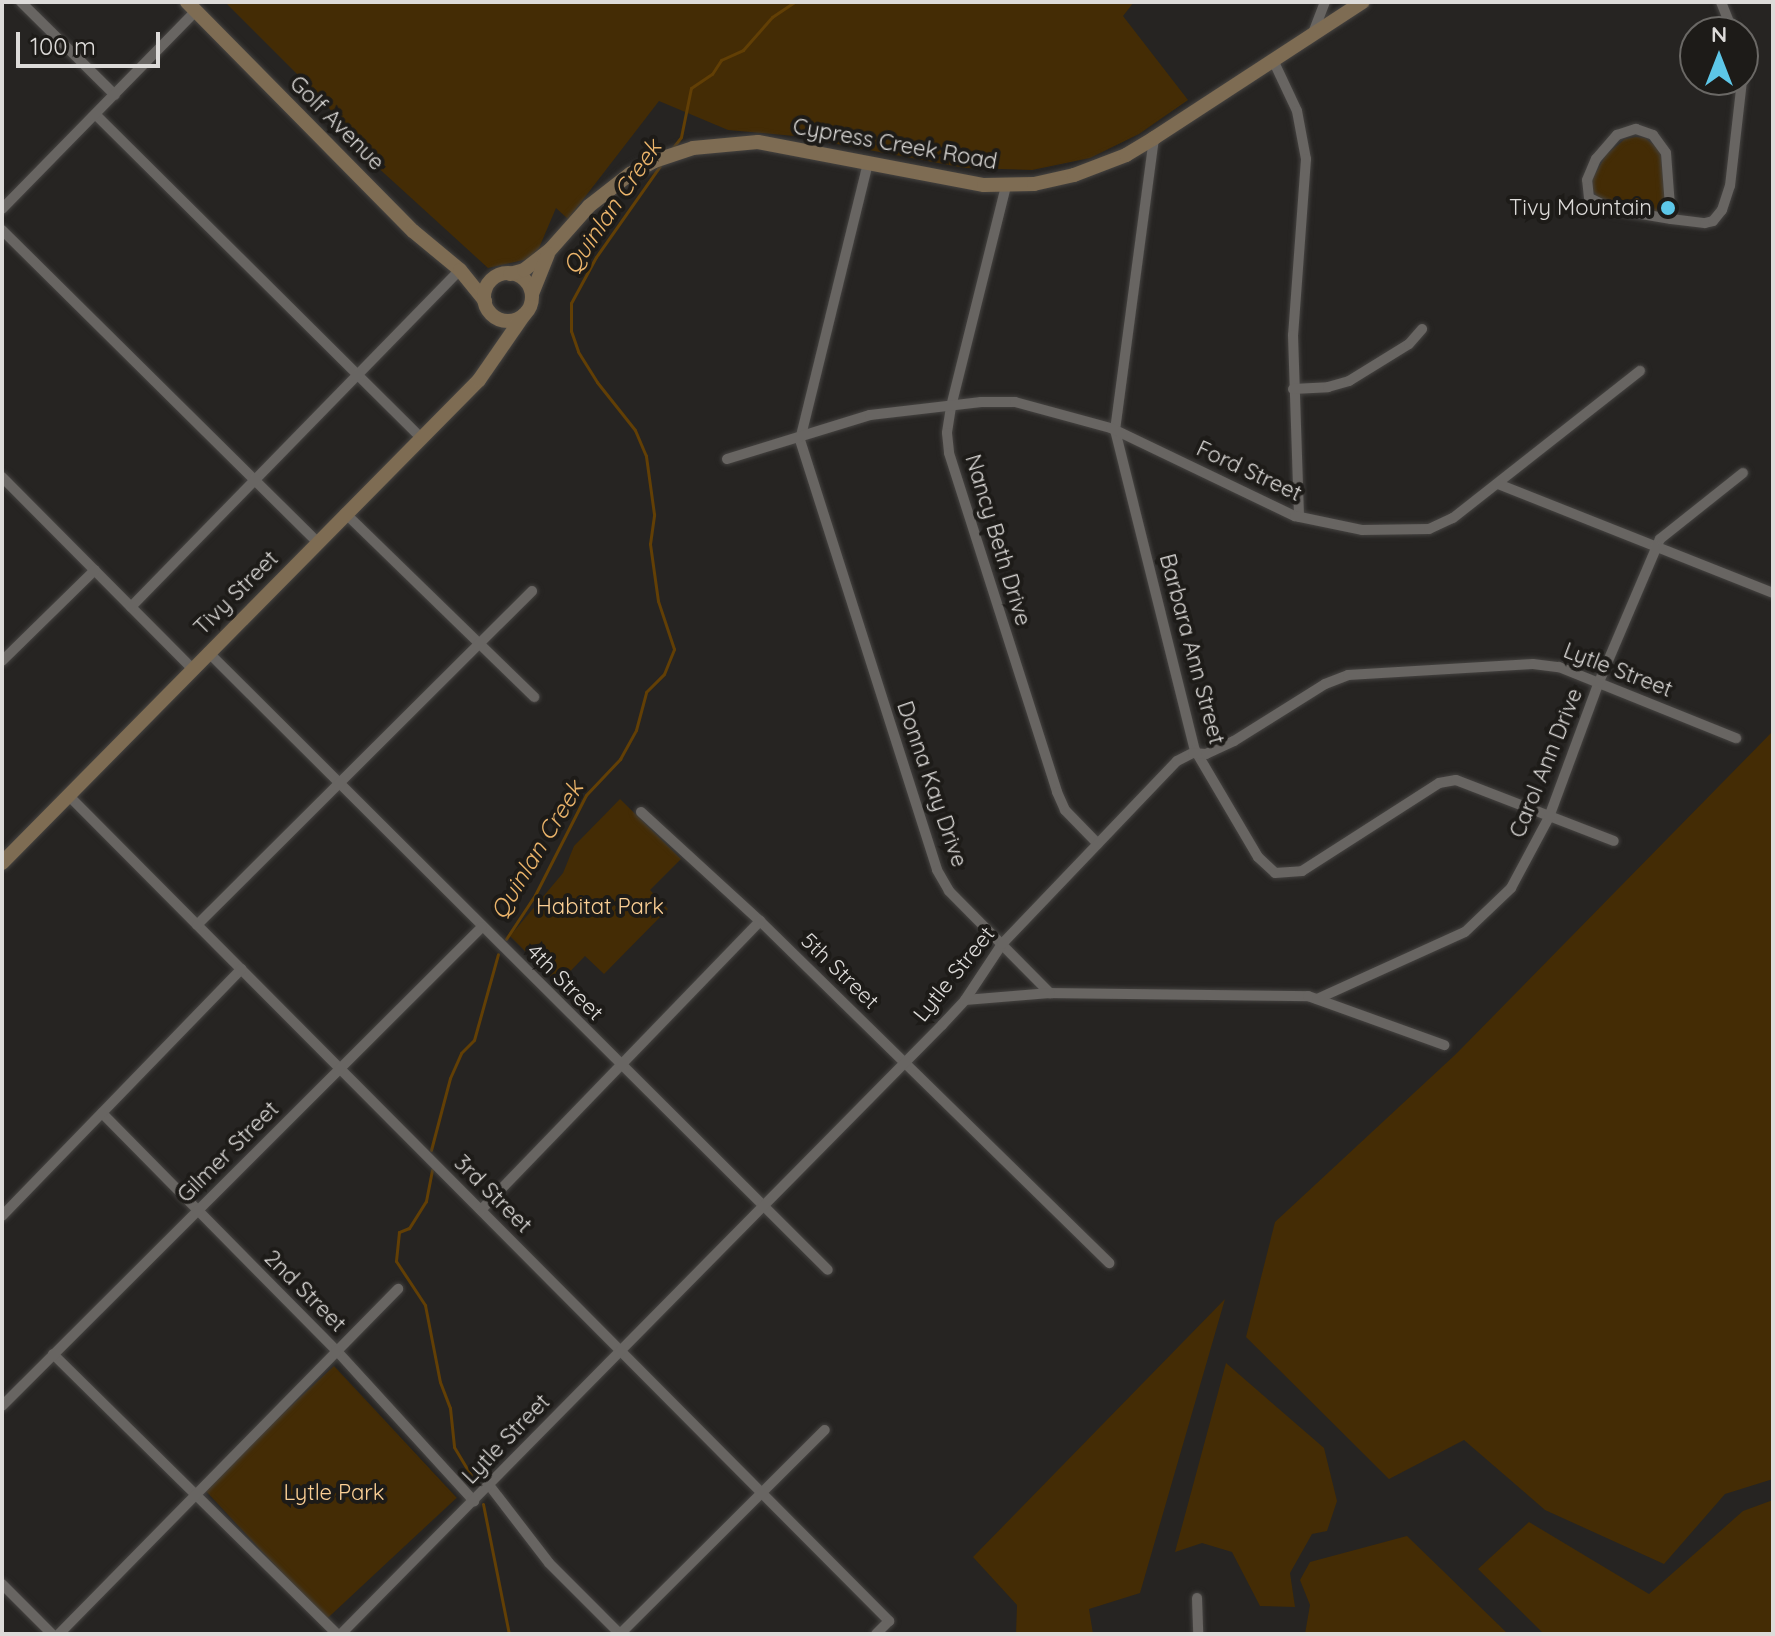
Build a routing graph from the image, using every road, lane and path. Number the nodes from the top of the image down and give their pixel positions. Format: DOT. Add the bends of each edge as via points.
graph roads {
  1 [pos="21,2"];
  2 [pos="1325,2"];
  3 [pos="1363,2"];
  4 [pos="192,6"];
  5 [pos="1313,35"];
  6 [pos="1273,60"];
  7 [pos="115,95"];
  8 [pos="1740,96"];
  9 [pos="96,115"];
  10 [pos="1154,138"];
  11 [pos="868,163"];
  12 [pos="1006,186"];
  13 [pos="2,209"];
  14 [pos="1671,219"];
  15 [pos="2,230"];
  16 [pos="550,250"];
  17 [pos="460,270"];
  18 [pos="503,276"];
  19 [pos="532,294"];
  20 [pos="485,301"];
  21 [pos="524,315"];
  22 [pos="495,317"];
  23 [pos="1422,329"];
  24 [pos="500,353"];
  25 [pos="1640,371"];
  26 [pos="358,376"];
  27 [pos="1293,389"];
  28 [pos="951,407"];
  29 [pos="1115,430"];
  30 [pos="801,436"];
  31 [pos="421,438"];
  32 [pos="727,459"];
  33 [pos="1743,473"];
  34 [pos="2,477"];
  35 [pos="255,481"];
  36 [pos="1498,484"];
  37 [pos="345,513"];
  38 [pos="1299,517"];
  39 [pos="317,542"];
  40 [pos="1656,547"];
  41 [pos="95,570"];
  42 [pos="532,591"];
  43 [pos="1773,593"];
  44 [pos="131,607"];
  45 [pos="479,643"];
  46 [pos="208,652"];
  47 [pos="2,661"];
  48 [pos="192,668"];
  49 [pos="1599,682"];
  50 [pos="534,697"];
  51 [pos="1736,738"];
  52 [pos="1197,754"];
  53 [pos="338,785"];
  54 [pos="68,795"];
  55 [pos="641,812"];
  56 [pos="1549,817"];
  57 [pos="1614,841"];
  58 [pos="1098,844"];
  59 [pos="2,863"];
  60 [pos="760,921"];
  61 [pos="197,925"];
  62 [pos="482,927"];
  63 [pos="1002,944"];
  64 [pos="241,969"];
  65 [pos="1050,993"];
  66 [pos="1317,999"];
  67 [pos="965,1000"];
  68 [pos="1444,1045"];
  69 [pos="904,1063"];
  70 [pos="621,1065"];
  71 [pos="340,1068"];
  72 [pos="102,1113"];
  73 [pos="764,1206"];
  74 [pos="4,1209"];
  75 [pos="481,1210"];
  76 [pos="196,1212"];
  77 [pos="1109,1263"];
  78 [pos="828,1270"];
  79 [pos="398,1289"];
  80 [pos="336,1350"];
  81 [pos="619,1351"];
  82 [pos="53,1354"];
  83 [pos="2,1406"];
  84 [pos="825,1430"];
  85 [pos="489,1485"];
  86 [pos="763,1494"];
  87 [pos="195,1495"];
  88 [pos="474,1501"];
  89 [pos="2,1584"];
  90 [pos="1197,1598"];
  91 [pos="52,1634"];
  92 [pos="59,1634"];
  93 [pos="339,1634"];
  94 [pos="620,1634"];
  95 [pos="876,1634"];
  96 [pos="1198,1634"];
  1 -- 7 [label="street"];
  2 -- 5 [label="street"];
  3 -- 5 [label="main road, Cypress Creek Road"];
  4 -- 7 [label="street"];
  4 -- 17 [label="main road, Golf Avenue" via="413,231"];
  5 -- 6 [label="main road, Cypress Creek Road"];
  6 -- 10 [label="main road, Cypress Creek Road"];
  6 -- 27 [label="street" via="1297,111 1306,159"];
  7 -- 9 [label="street"];
  8 -- 14 [label="street" via="1730,186 1722,210 1705,223"];
  9 -- 13 [label="street"];
  9 -- 26 [label="street"];
  10 -- 12 [label="main road, Cypress Creek Road" via="1074,175"];
  10 -- 29 [label="street, Barbara Ann Street"];
  11 -- 12 [label="main road, Cypress Creek Road"];
  11 -- 16 [label="main road, Cypress Creek Road" via="758,142 678,152 630,174 589,206"];
  11 -- 30 [label="street, Donna Kay Drive"];
  12 -- 28 [label="street, Nancy Beth Drive"];
  14 -- 14 [label="street" via="1668,164 1661,142 1636,129 1617,135 1591,169 1589,198 1612,209"];
  15 -- 35 [label="street"];
  16 -- 18 [label="main road, Cypress Creek Road" via="524,270"];
  16 -- 19 [label="main road, Cypress Creek Road"];
  17 -- 18 [label="main road, Golf Avenue"];
  17 -- 20 [label="main road, Golf Avenue"];
  17 -- 26 [label="street"];
  18 -- 19 [label="main road" via="523,279"];
  18 -- 20 [label="main road" via="486,289"];
  19 -- 21 [label="main road"];
  20 -- 22 [label="main road"];
  21 -- 22 [label="main road" via="510,321"];
  21 -- 24 [label="main road, Tivy Street"];
  22 -- 24 [label="main road"];
  23 -- 27 [label="street" via="1409,344 1349,381"];
  24 -- 31 [label="main road, Tivy Street"];
  25 -- 36 [label="street, Ford Street"];
  26 -- 31 [label="street"];
  26 -- 35 [label="street"];
  27 -- 38 [label="street"];
  28 -- 29 [label="street, Ford Street" via="1028,403"];
  28 -- 30 [label="street, Ford Street" via="870,415"];
  28 -- 58 [label="street, Nancy Beth Drive" via="949,453 1057,792 1065,810"];
  29 -- 38 [label="street, Ford Street"];
  29 -- 52 [label="street, Barbara Ann Street"];
  30 -- 32 [label="street, Ford Street"];
  30 -- 63 [label="street, Donna Kay Drive" via="937,870 949,891"];
  31 -- 37 [label="main road, Tivy Street"];
  33 -- 40 [label="street, Carol Ann Drive" via="1671,528"];
  34 -- 41 [label="street"];
  35 -- 39 [label="street"];
  35 -- 44 [label="street"];
  36 -- 38 [label="street, Ford Street" via="1442,526 1429,529 1362,530"];
  36 -- 40 [label="street"];
  37 -- 39 [label="main road, Tivy Street"];
  37 -- 45 [label="street"];
  39 -- 46 [label="main road, Tivy Street"];
  40 -- 43 [label="street"];
  40 -- 49 [label="street, Carol Ann Drive"];
  41 -- 44 [label="street"];
  41 -- 47 [label="street"];
  42 -- 45 [label="street"];
  44 -- 48 [label="street"];
  45 -- 50 [label="street"];
  45 -- 53 [label="street"];
  46 -- 48 [label="main road, Tivy Street"];
  46 -- 53 [label="street, 4th Street"];
  48 -- 54 [label="main road, Tivy Street"];
  49 -- 51 [label="street, Lytle Street"];
  49 -- 52 [label="street, Lytle Street" via="1533,664 1348,675 1234,741"];
  49 -- 56 [label="street, Carol Ann Drive"];
  52 -- 56 [label="street, Barbara Ann Street" via="1258,857 1275,873 1302,871 1439,783 1456,780"];
  52 -- 58 [label="street, Lytle Street" via="1177,761"];
  53 -- 61 [label="street"];
  53 -- 62 [label="street, 4th Street"];
  54 -- 59 [label="main road, Tivy Street"];
  54 -- 61 [label="street, 3rd Street"];
  55 -- 60 [label="street, 5th Street"];
  56 -- 57 [label="street, Barbara Ann Street"];
  56 -- 66 [label="street, Carol Ann Drive" via="1511,888 1465,932"];
  58 -- 63 [label="street, Lytle Street"];
  60 -- 69 [label="street, 5th Street"];
  60 -- 70 [label="street"];
  61 -- 64 [label="street, 3rd Street"];
  62 -- 70 [label="street, 4th Street"];
  62 -- 71 [label="street, Gilmer Street"];
  63 -- 65 [label="street, Donna Kay Drive"];
  63 -- 67 [label="street, Lytle Street"];
  64 -- 71 [label="street, 3rd Street"];
  64 -- 72 [label="street"];
  65 -- 66 [label="street"];
  65 -- 67 [label="street"];
  66 -- 68 [label="street"];
  67 -- 69 [label="street, Lytle Street"];
  69 -- 73 [label="street, Lytle Street"];
  69 -- 77 [label="street, 5th Street"];
  70 -- 73 [label="street, 4th Street"];
  70 -- 75 [label="street"];
  71 -- 75 [label="street, 3rd Street"];
  71 -- 76 [label="street, Gilmer Street"];
  72 -- 74 [label="street"];
  72 -- 76 [label="street, 2nd Street"];
  73 -- 78 [label="street, 4th Street"];
  73 -- 81 [label="street, Lytle Street"];
  75 -- 81 [label="street, 3rd Street"];
  76 -- 80 [label="street, 2nd Street"];
  76 -- 82 [label="street, Gilmer Street"];
  79 -- 80 [label="street"];
  80 -- 87 [label="street"];
  80 -- 88 [label="street, 2nd Street"];
  81 -- 85 [label="street, Lytle Street"];
  81 -- 86 [label="street, 3rd Street"];
  82 -- 83 [label="street, Gilmer Street"];
  82 -- 87 [label="street"];
  84 -- 86 [label="street"];
  85 -- 88 [label="street, Lytle Street"];
  85 -- 94 [label="street" via="549,1563"];
  86 -- 94 [label="street"];
  86 -- 95 [label="street, 3rd Street" via="889,1621"];
  87 -- 92 [label="street"];
  87 -- 93 [label="street"];
  88 -- 93 [label="street, Lytle Street"];
  89 -- 91 [label="street"];
  90 -- 96 [label="street"];
}
